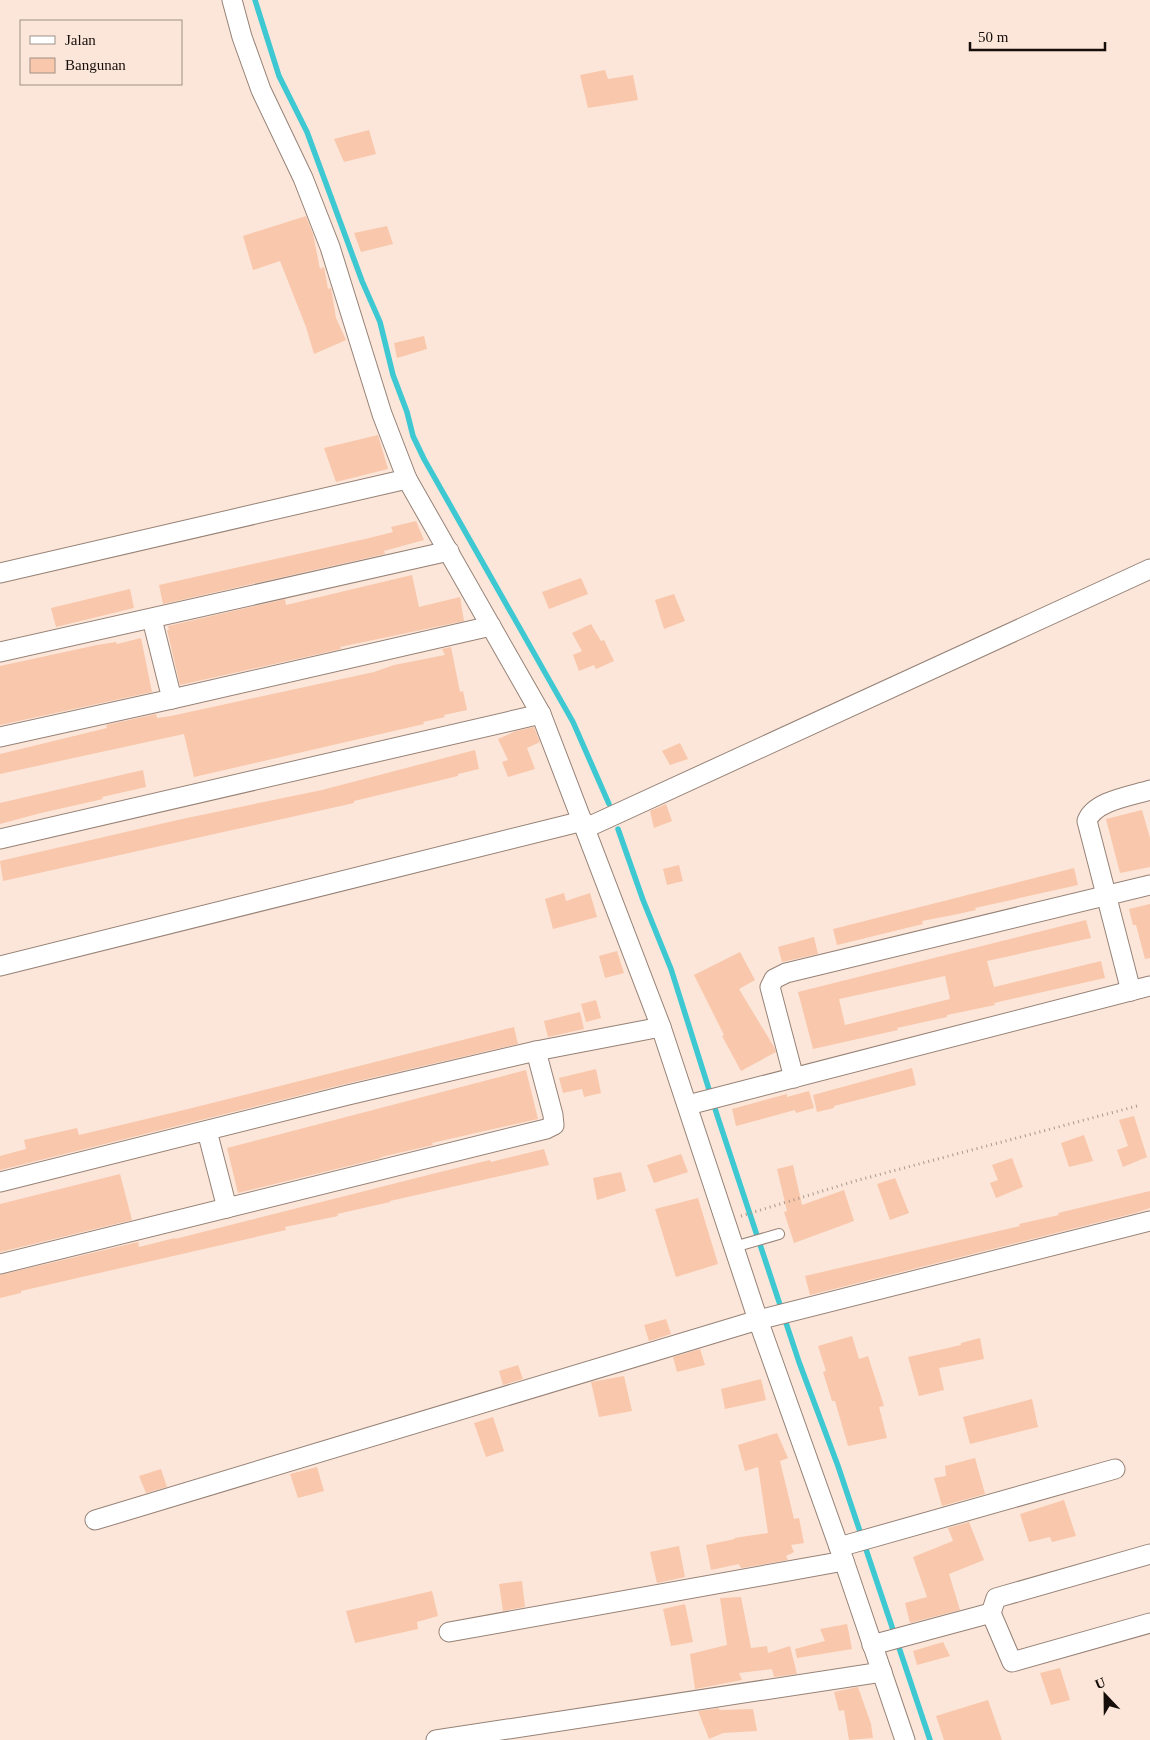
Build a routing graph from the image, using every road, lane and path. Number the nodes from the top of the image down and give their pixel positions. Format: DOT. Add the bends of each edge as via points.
graph roads {
  1 [pos="232,0"];
  2 [pos="407,479"];
  3 [pos="449,551"];
  4 [pos="1150,569"];
  5 [pos="0,573"];
  6 [pos="152,619"];
  7 [pos="491,626"];
  8 [pos="0,652"];
  9 [pos="172,700"];
  10 [pos="541,714"];
  11 [pos="0,737"];
  12 [pos="1150,790"];
  13 [pos="584,825"];
  14 [pos="0,839"];
  15 [pos="1150,886"];
  16 [pos="1106,897"];
  17 [pos="0,966"];
  18 [pos="1150,986"];
  19 [pos="1131,991"];
  20 [pos="662,1027"];
  21 [pos="536,1052"];
  22 [pos="794,1078"];
  23 [pos="693,1103"];
  24 [pos="1137,1106"];
  25 [pos="207,1131"];
  26 [pos="0,1182"];
  27 [pos="227,1208"];
  28 [pos="738,1217"];
  29 [pos="1150,1221"];
  30 [pos="774,1235"];
  31 [pos="740,1245"];
  32 [pos="0,1264"];
  33 [pos="763,1319"];
  34 [pos="1115,1469"];
  35 [pos="96,1520"];
  36 [pos="844,1551"];
  37 [pos="1150,1554"];
  38 [pos="991,1613"];
  39 [pos="1150,1623"];
  40 [pos="449,1632"];
  41 [pos="878,1643"];
  42 [pos="882,1672"];
  43 [pos="436,1740"];
  44 [pos="905,1740"];
  1 -- 2 [label="street" via="261,90 303,178 330,247 382,414"];
  2 -- 3 [label="street"];
  2 -- 5 [label="street"];
  3 -- 6 [label="street"];
  3 -- 7 [label="street"];
  4 -- 13 [label="street"];
  6 -- 8 [label="street"];
  6 -- 9 [label="street"];
  7 -- 9 [label="street"];
  7 -- 10 [label="street"];
  9 -- 11 [label="street"];
  10 -- 13 [label="street"];
  10 -- 14 [label="street"];
  12 -- 16 [label="street" via="1100,805 1089,814 1087,821"];
  13 -- 17 [label="street"];
  13 -- 20 [label="street"];
  15 -- 16 [label="street"];
  16 -- 19 [label="street"];
  16 -- 22 [label="street" via="786,973 774,979 770,987"];
  18 -- 19 [label="street"];
  19 -- 22 [label="street"];
  20 -- 21 [label="street"];
  20 -- 23 [label="street"];
  21 -- 25 [label="street" via="348,1094"];
  21 -- 27 [label="street" via="554,1125"];
  22 -- 23 [label="street"];
  23 -- 31 [label="street"];
  24 -- 28 [label="path" via="855,1181"];
  25 -- 26 [label="street"];
  25 -- 27 [label="street"];
  27 -- 32 [label="street"];
  29 -- 33 [label="street"];
  30 -- 31 [label="lane"];
  31 -- 33 [label="street"];
  33 -- 35 [label="street"];
  33 -- 36 [label="street"];
  34 -- 36 [label="street" via="874,1536"];
  36 -- 40 [label="street"];
  36 -- 41 [label="street"];
  37 -- 38 [label="street" via="996,1598"];
  38 -- 39 [label="street" via="1012,1662"];
  38 -- 41 [label="street"];
  41 -- 42 [label="street"];
  42 -- 43 [label="street"];
  42 -- 44 [label="street"];
}
